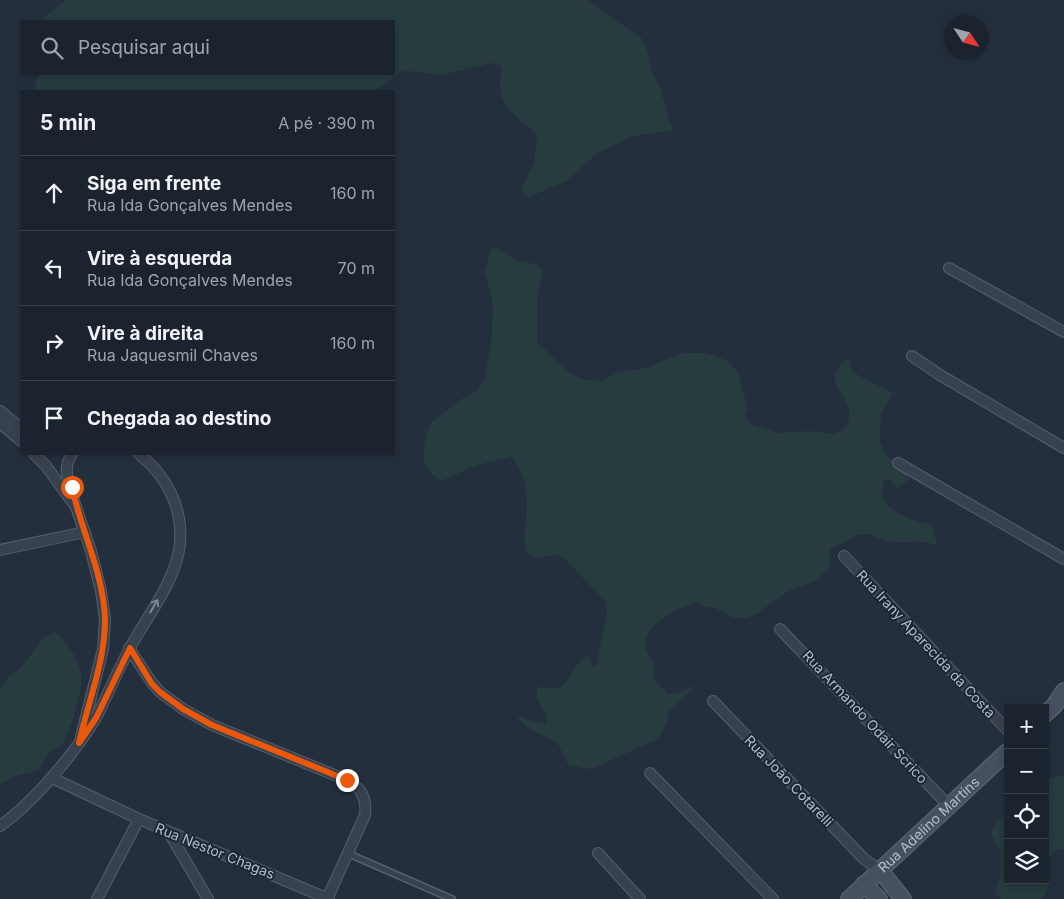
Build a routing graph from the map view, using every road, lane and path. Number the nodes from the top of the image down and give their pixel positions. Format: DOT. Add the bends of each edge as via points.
graph roads {
  1 [pos="949,268"];
  2 [pos="1064,332"];
  3 [pos="912,356"];
  4 [pos="0,411"];
  5 [pos="0,423"];
  6 [pos="20,427"];
  7 [pos="20,440"];
  8 [pos="1064,448"];
  9 [pos="35,455"];
  10 [pos="71,455"];
  11 [pos="140,455"];
  12 [pos="898,463"];
  13 [pos="76,507"];
  14 [pos="85,532"];
  15 [pos="0,550"];
  16 [pos="844,556"];
  17 [pos="1064,559"];
  18 [pos="780,629"];
  19 [pos="130,648"];
  20 [pos="1064,691"];
  21 [pos="713,701"];
  22 [pos="1049,710"];
  23 [pos="1004,727"];
  24 [pos="79,743"];
  25 [pos="1004,755"];
  26 [pos="650,772"];
  27 [pos="52,778"];
  28 [pos="949,806"];
  29 [pos="139,819"];
  30 [pos="0,826"];
  31 [pos="168,831"];
  32 [pos="598,853"];
  33 [pos="349,854"];
  34 [pos="864,860"];
  35 [pos="880,870"];
  36 [pos="864,884"];
  37 [pos="329,898"];
  38 [pos="97,899"];
  39 [pos="208,899"];
  40 [pos="452,899"];
  41 [pos="640,899"];
  42 [pos="773,899"];
  43 [pos="849,899"];
  44 [pos="879,899"];
  45 [pos="903,899"];
  1 -- 2 [label="street"];
  3 -- 8 [label="street"];
  4 -- 6 [label="street"];
  5 -- 7 [label="street"];
  9 -- 13 [label="street"];
  10 -- 13 [label="street" via="66,470"];
  19 -- 11 [label="street, one-way" via="176,565 180,542 173,496 161,475"];
  12 -- 17 [label="street"];
  13 -- 14 [label="street"];
  14 -- 15 [label="street"];
  14 -- 24 [label="street" via="97,571 105,619 103,649"];
  16 -- 23 [label="street, Rua Irany Aparecida da Costa"];
  18 -- 28 [label="street, Rua Armando Odair Scrico"];
  19 -- 24 [label="street" via="96,718"];
  19 -- 33 [label="street" via="152,684 183,709 212,725 356,786 366,808"];
  20 -- 22 [label="street"];
  21 -- 34 [label="street, Rua João Cotarelli"];
  24 -- 27 [label="street"];
  25 -- 28 [label="street, Rua Adelino Martins"];
  26 -- 42 [label="street"];
  27 -- 29 [label="street, Rua Nestor Chagas"];
  27 -- 30 [label="street" via="28,804"];
  28 -- 35 [label="street, Rua Adelino Martins"];
  29 -- 31 [label="street, Rua Nestor Chagas"];
  29 -- 38 [label="street"];
  31 -- 37 [label="street, Rua Nestor Chagas"];
  31 -- 39 [label="street"];
  32 -- 41 [label="street"];
  33 -- 37 [label="street"];
  33 -- 40 [label="lane"];
  34 -- 35 [label="street, Rua João Cotarelli"];
  34 -- 36 [label="street"];
  35 -- 36 [label="street, Rua Adelino Martins"];
  35 -- 45 [label="street"];
  36 -- 43 [label="street, Rua Adelino Martins"];
  36 -- 44 [label="street"];
}
